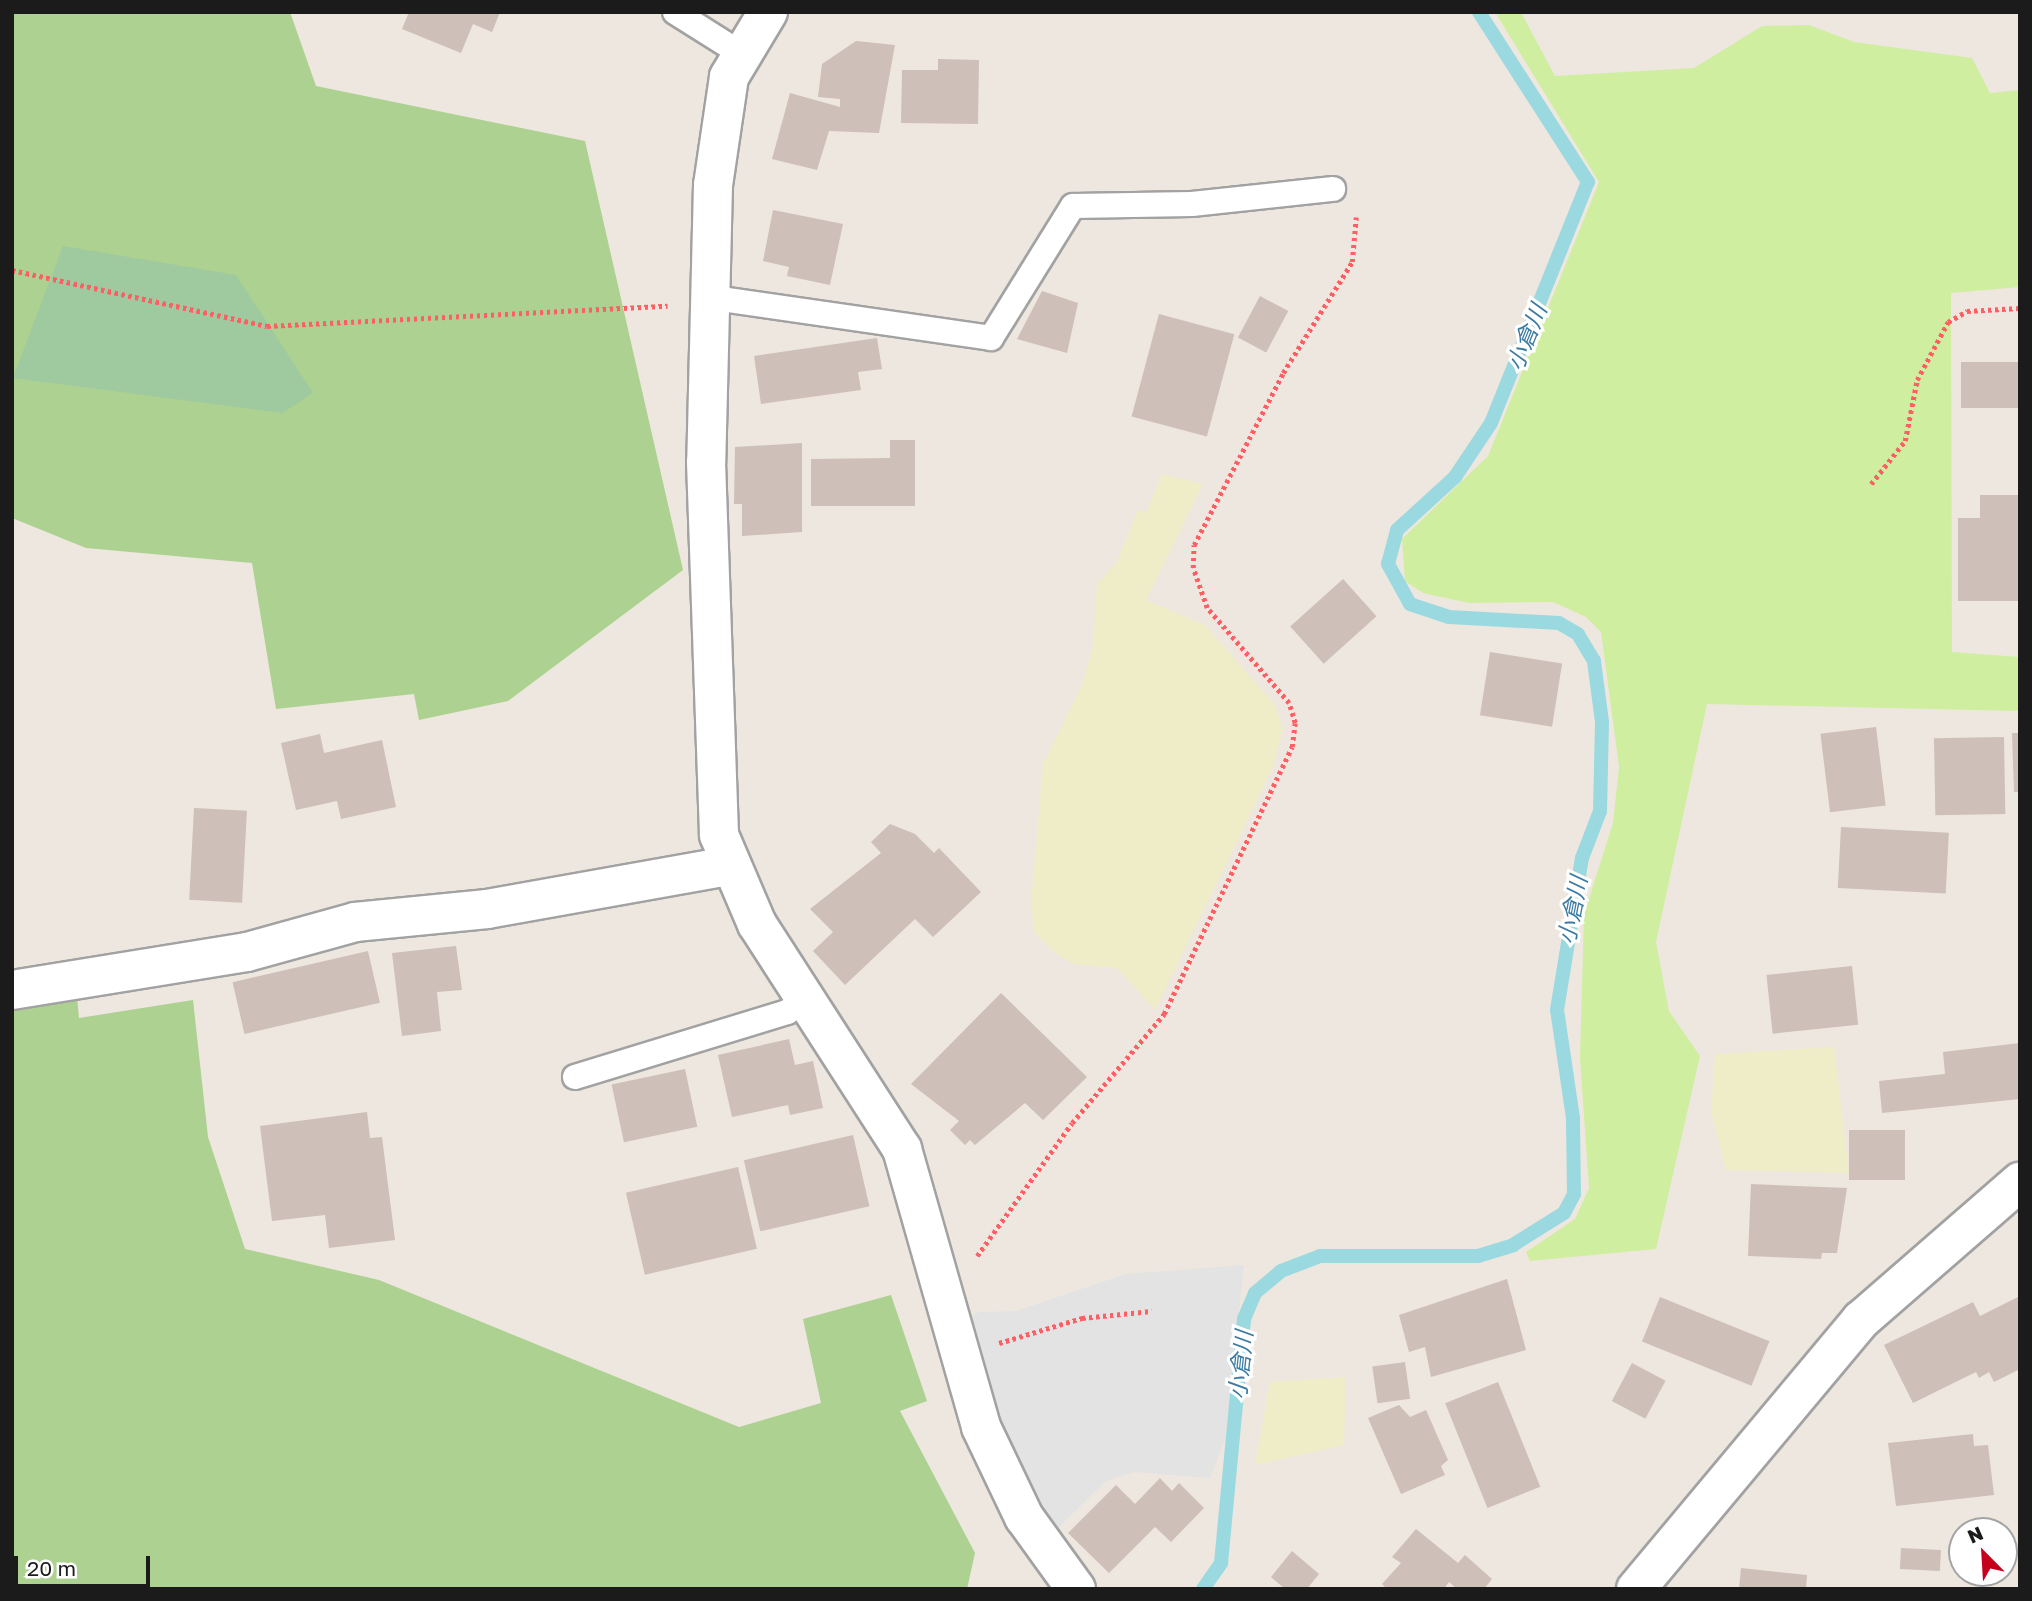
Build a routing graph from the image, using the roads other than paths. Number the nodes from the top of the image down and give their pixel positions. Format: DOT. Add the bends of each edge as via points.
graph roads {
  1 [pos="675,12"];
  2 [pos="768,12"];
  3 [pos="740,54"];
  4 [pos="1333,189"];
  5 [pos="692,301"];
  6 [pos="728,866"];
  7 [pos="12,990"];
  8 [pos="807,999"];
  9 [pos="575,1077"];
  10 [pos="2019,1184"];
  11 [pos="1076,1589"];
  12 [pos="1636,1589"];
  1 -- 3 [label="lane"];
  2 -- 3 [label="street"];
  3 -- 5 [label="street" via="729,77"];
  4 -- 5 [label="lane" via="1192,204 1073,206 991,338"];
  5 -- 6 [label="street" via="715,786"];
  6 -- 7 [label="street" via="488,909 355,922 247,952"];
  6 -- 8 [label="street"];
  8 -- 9 [label="lane" via="787,1012"];
  8 -- 11 [label="street" via="902,1149 981,1427 1008,1486"];
  10 -- 12 [label="street" via="1861,1320"];
}
